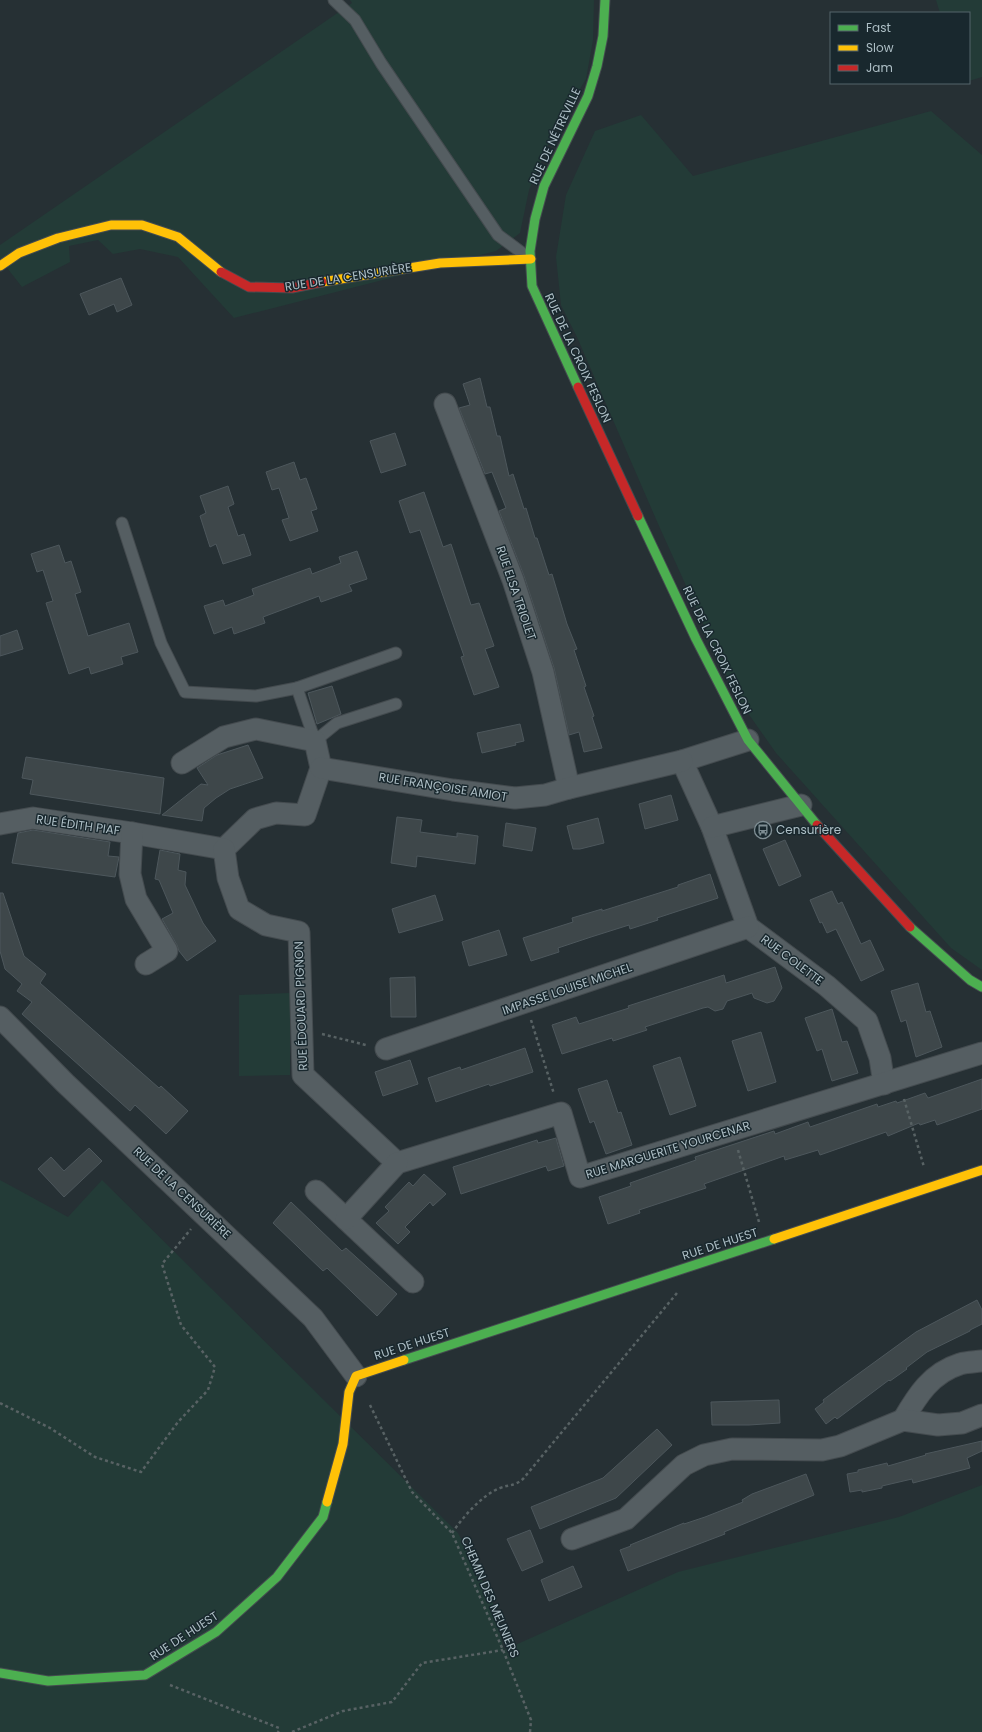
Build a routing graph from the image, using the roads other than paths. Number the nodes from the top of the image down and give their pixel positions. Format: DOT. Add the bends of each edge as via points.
graph roads {
  1 [pos="334,0"];
  2 [pos="605,0"];
  3 [pos="531,259"];
  4 [pos="0,266"];
  5 [pos="445,404"];
  6 [pos="122,522"];
  7 [pos="396,653"];
  8 [pos="297,688"];
  9 [pos="396,704"];
  10 [pos="748,740"];
  11 [pos="315,741"];
  12 [pos="682,761"];
  13 [pos="182,762"];
  14 [pos="321,768"];
  15 [pos="569,788"];
  16 [pos="801,805"];
  17 [pos="0,824"];
  18 [pos="712,827"];
  19 [pos="132,833"];
  20 [pos="224,849"];
  21 [pos="748,927"];
  22 [pos="146,964"];
  23 [pos="982,987"];
  24 [pos="0,1017"];
  25 [pos="386,1049"];
  26 [pos="982,1054"];
  27 [pos="891,1081"];
  28 [pos="397,1163"];
  29 [pos="982,1170"];
  30 [pos="316,1191"];
  31 [pos="346,1219"];
  32 [pos="413,1282"];
  33 [pos="982,1361"];
  34 [pos="356,1376"];
  35 [pos="982,1415"];
  36 [pos="903,1420"];
  37 [pos="572,1539"];
  38 [pos="0,1673"];
  1 -- 3 [label="lane" via="355,20 381,63 498,235"];
  2 -- 3 [label="street, RUE DE NÉTREVILLE" via="603,36 597,66 588,96 544,186 535,219"];
  3 -- 4 [label="street, RUE DE LA CENSURIÈRE" via="440,264 292,288 248,287 218,270 178,237 142,225 111,225 58,238 19,253"];
  3 -- 10 [label="street, RUE DE LA CROIX FESLON" via="532,286 546,320 692,632"];
  5 -- 15 [label="street, RUE ELSA TRIOLET" via="513,580 543,672"];
  6 -- 8 [label="lane" via="162,643 185,692 256,696"];
  7 -- 8 [label="lane"];
  8 -- 11 [label="lane"];
  9 -- 11 [label="lane" via="337,723"];
  10 -- 12 [label="street, RUE FRANÇOISE AMIOT"];
  10 -- 16 [label="street, RUE DE LA CROIX FESLON"];
  11 -- 13 [label="street" via="256,729 224,737"];
  11 -- 14 [label="street"];
  12 -- 15 [label="street, RUE FRANÇOISE AMIOT"];
  12 -- 18 [label="street, RUE COLETTE"];
  14 -- 15 [label="street, RUE FRANÇOISE AMIOT" via="515,798 545,795"];
  14 -- 20 [label="street" via="305,815 276,814 255,819"];
  16 -- 18 [label="street"];
  16 -- 23 [label="street, RUE DE LA CROIX FESLON" via="907,924 970,980"];
  17 -- 19 [label="street, RUE ÉDITH PIAF" via="34,818"];
  18 -- 21 [label="street, RUE COLETTE"];
  19 -- 20 [label="street, RUE ÉDITH PIAF"];
  19 -- 22 [label="street, RUE ÉDITH PIAF" via="130,874 136,899 167,951"];
  20 -- 28 [label="street, RUE ÉDOUARD PIGNON" via="228,878 239,909 266,925 299,932 303,1075"];
  21 -- 25 [label="street, IMPASSE LOUISE MICHEL"];
  21 -- 27 [label="street, RUE COLETTE" via="827,986 867,1021"];
  24 -- 34 [label="street, RUE DE LA CENSURIÈRE" via="64,1083 313,1318"];
  26 -- 27 [label="street, RUE MARGUERITE YOURCENAR"];
  27 -- 28 [label="street, RUE MARGUERITE YOURCENAR" via="580,1177 561,1113"];
  28 -- 31 [label="street"];
  29 -- 34 [label="street, RUE DE HUEST"];
  30 -- 31 [label="street"];
  31 -- 32 [label="street"];
  33 -- 36 [label="street" via="960,1364 938,1375 921,1391"];
  34 -- 38 [label="street, RUE DE HUEST" via="349,1392 343,1444 324,1517 277,1577 216,1632 145,1675 48,1681"];
  35 -- 36 [label="street" via="962,1423 938,1425"];
  36 -- 37 [label="street" via="840,1446 822,1450 732,1449 704,1455 684,1465 626,1519"];
}
